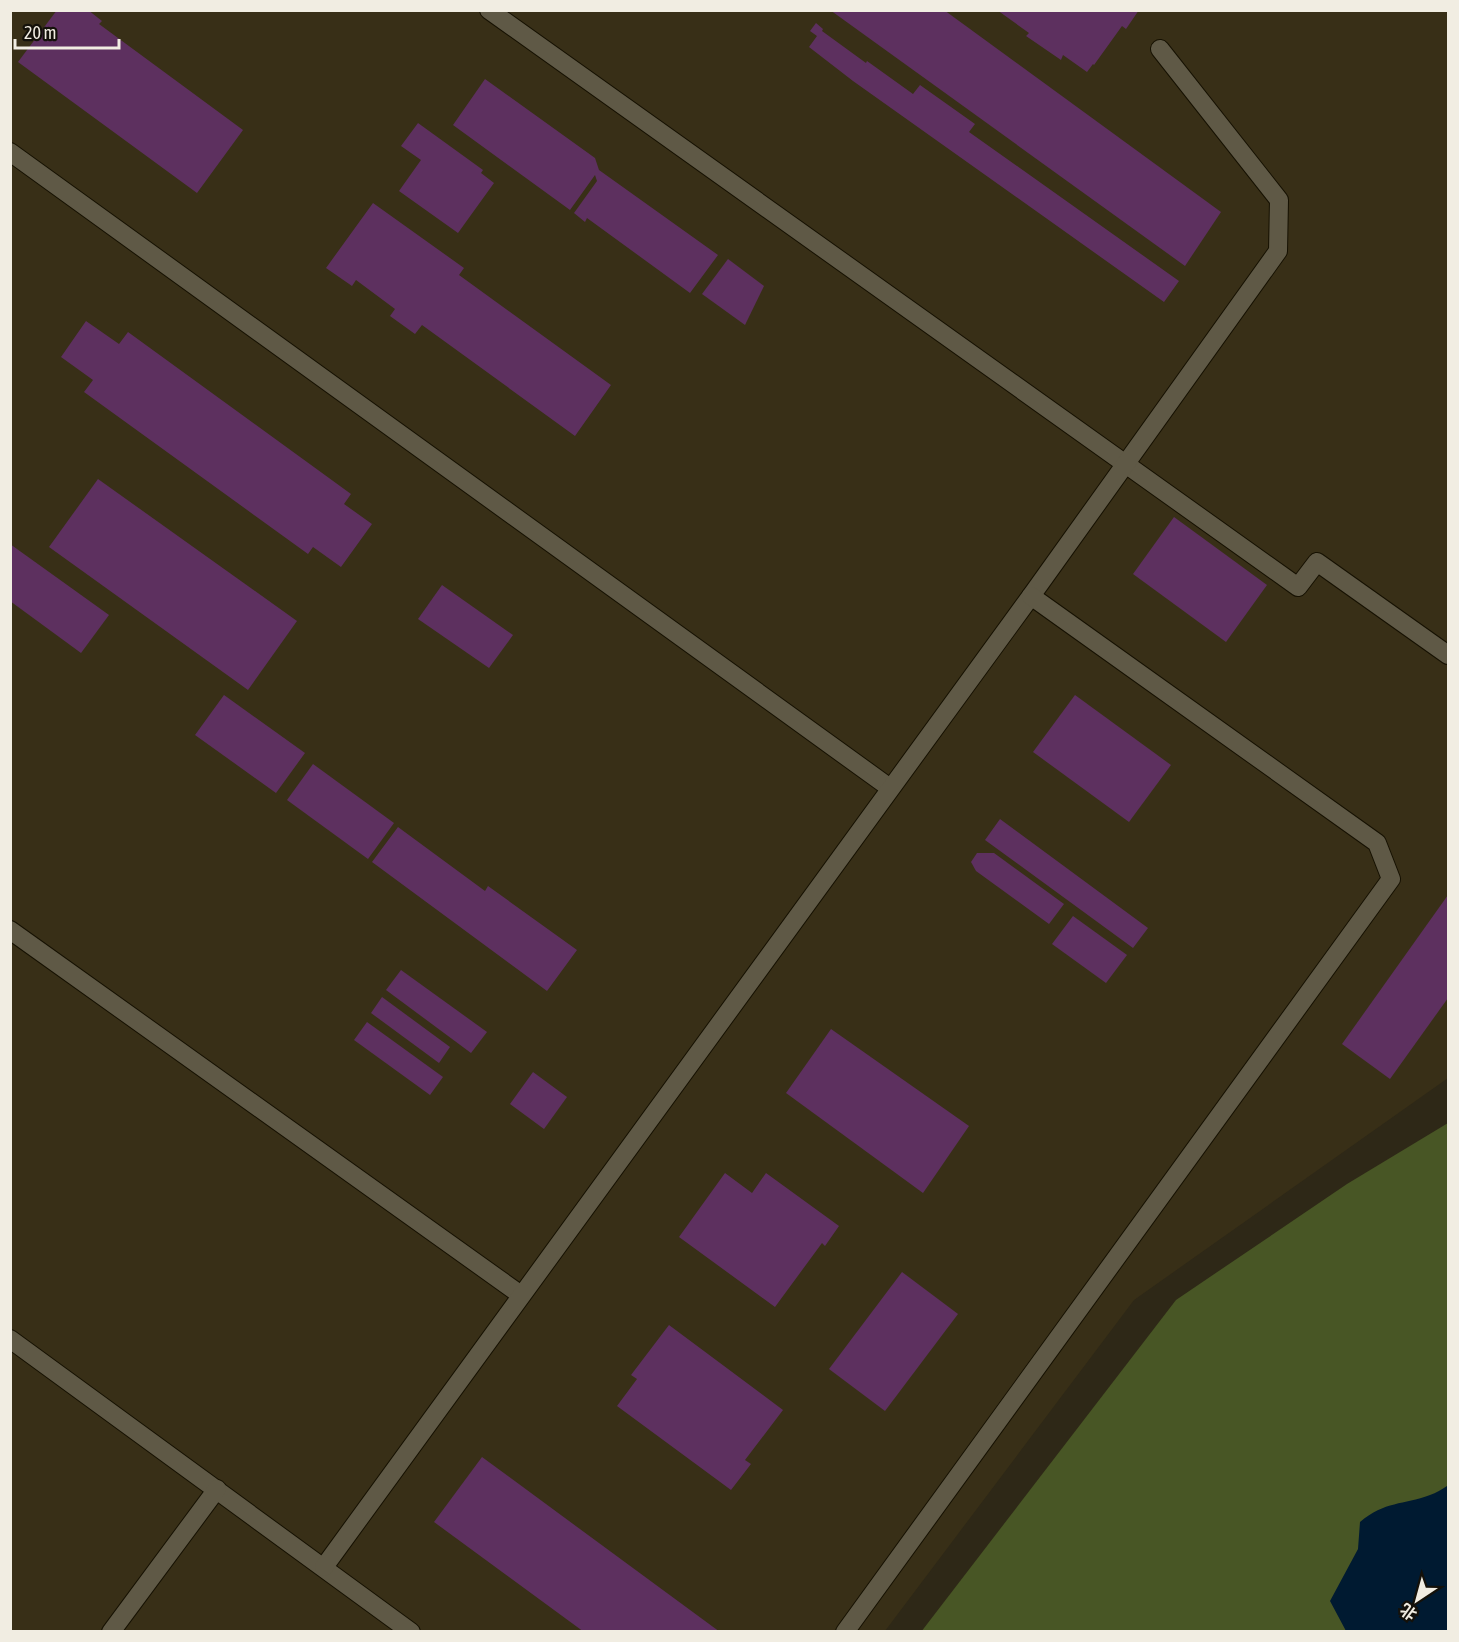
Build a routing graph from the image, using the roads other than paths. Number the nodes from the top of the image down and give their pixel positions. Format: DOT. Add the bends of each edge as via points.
graph roads {
  1 [pos="489,10"];
  2 [pos="1160,49"];
  3 [pos="10,152"];
  4 [pos="1126,464"];
  5 [pos="1031,596"];
  6 [pos="1449,655"];
  7 [pos="890,788"];
  8 [pos="10,930"];
  9 [pos="521,1295"];
  10 [pos="10,1339"];
  11 [pos="216,1489"];
  12 [pos="324,1567"];
  13 [pos="111,1632"];
  14 [pos="411,1632"];
  15 [pos="845,1632"];
  1 -- 4 [label="lane"];
  2 -- 4 [label="lane" via="1279,200 1278,251"];
  3 -- 7 [label="lane"];
  4 -- 5 [label="lane"];
  4 -- 6 [label="lane" via="1298,587 1317,562"];
  5 -- 7 [label="lane"];
  5 -- 15 [label="lane" via="1377,843 1391,879"];
  7 -- 9 [label="lane"];
  8 -- 9 [label="lane"];
  9 -- 12 [label="lane"];
  10 -- 11 [label="lane"];
  11 -- 12 [label="lane"];
  11 -- 13 [label="lane"];
  12 -- 14 [label="lane"];
}
